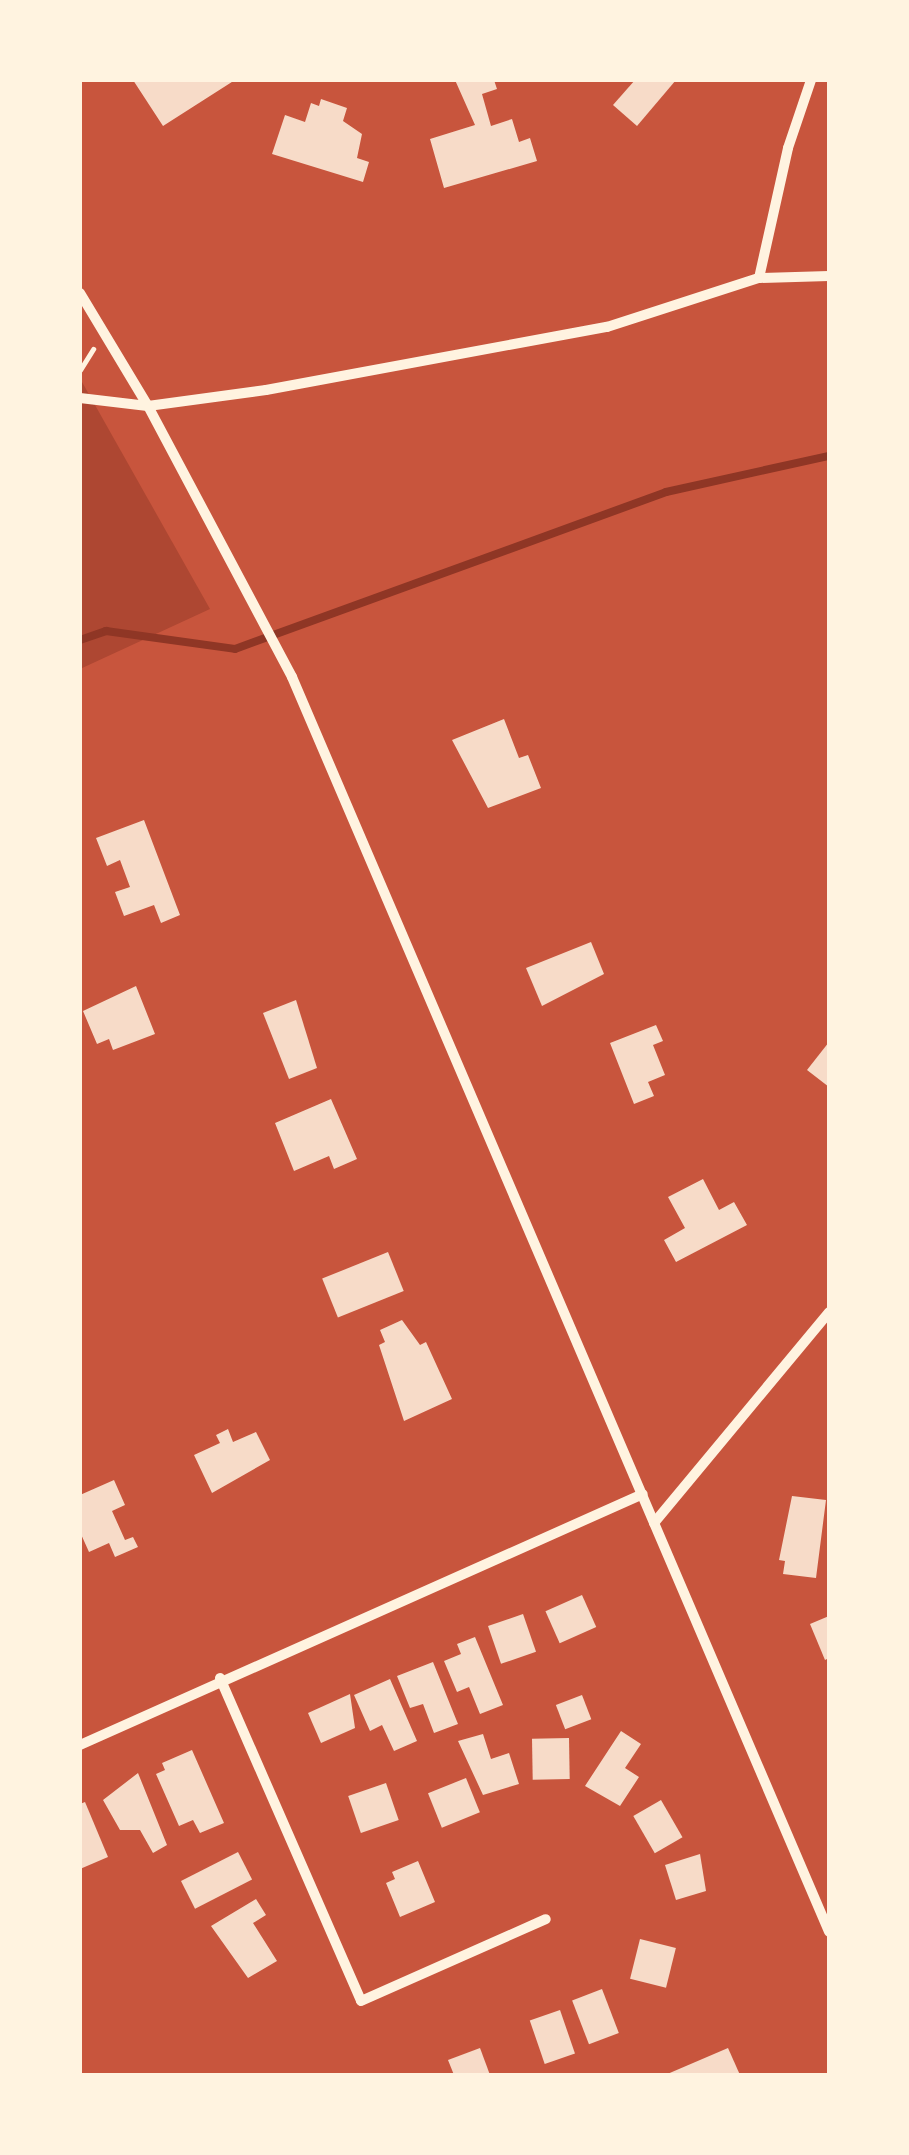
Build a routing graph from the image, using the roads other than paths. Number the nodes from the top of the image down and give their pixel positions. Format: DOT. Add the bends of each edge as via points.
graph roads {
  1 [pos="811,80"];
  2 [pos="829,276"];
  3 [pos="759,278"];
  4 [pos="80,293"];
  5 [pos="80,398"];
  6 [pos="148,406"];
  7 [pos="829,1312"];
  8 [pos="643,1494"];
  9 [pos="654,1523"];
  10 [pos="220,1678"];
  11 [pos="80,1745"];
  12 [pos="546,1919"];
  13 [pos="829,1932"];
  1 -- 3 [label="street"];
  2 -- 3 [label="street"];
  3 -- 6 [label="street" via="607,327"];
  4 -- 6 [label="street"];
  5 -- 6 [label="street"];
  6 -- 8 [label="street" via="279,652"];
  7 -- 9 [label="street"];
  8 -- 9 [label="street"];
  8 -- 10 [label="street"];
  9 -- 13 [label="street"];
  10 -- 11 [label="street"];
  10 -- 12 [label="street" via="361,2001"];
}
